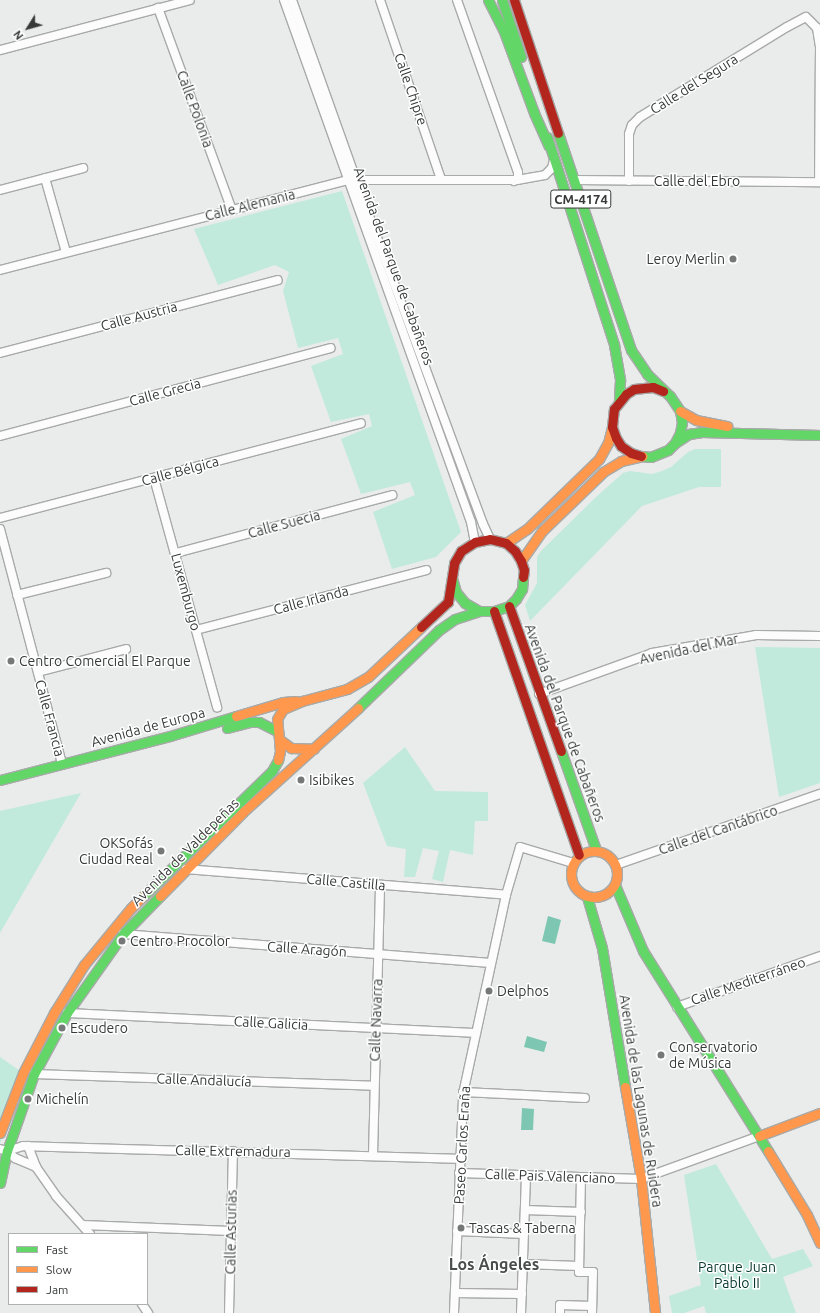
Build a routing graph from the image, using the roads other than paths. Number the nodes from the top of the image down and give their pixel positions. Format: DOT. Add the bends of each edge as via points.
graph roads {
  1 [pos="190,0"];
  2 [pos="284,0"];
  3 [pos="292,0"];
  4 [pos="380,0"];
  5 [pos="457,0"];
  6 [pos="488,0"];
  7 [pos="502,0"];
  8 [pos="514,0"];
  9 [pos="158,8"];
  10 [pos="0,50"];
  11 [pos="550,146"];
  12 [pos="554,159"];
  13 [pos="83,168"];
  14 [pos="45,178"];
  15 [pos="441,179"];
  16 [pos="516,180"];
  17 [pos="574,180"];
  18 [pos="352,181"];
  19 [pos="629,181"];
  20 [pos="820,182"];
  21 [pos="0,190"];
  22 [pos="232,210"];
  23 [pos="66,252"];
  24 [pos="0,270"];
  25 [pos="278,280"];
  26 [pos="330,348"];
  27 [pos="0,352"];
  28 [pos="663,391"];
  29 [pos="619,401"];
  30 [pos="680,412"];
  31 [pos="361,423"];
  32 [pos="612,427"];
  33 [pos="820,429"];
  34 [pos="820,435"];
  35 [pos="0,436"];
  36 [pos="675,443"];
  37 [pos="642,456"];
  38 [pos="154,478"];
  39 [pos="392,495"];
  40 [pos="0,518"];
  41 [pos="0,529"];
  42 [pos="490,539"];
  43 [pos="475,542"];
  44 [pos="506,543"];
  45 [pos="176,553"];
  46 [pos="521,561"];
  47 [pos="426,570"];
  48 [pos="106,573"];
  49 [pos="452,578"];
  50 [pos="18,595"];
  51 [pos="509,606"];
  52 [pos="480,611"];
  53 [pos="494,611"];
  54 [pos="196,630"];
  55 [pos="820,636"];
  56 [pos="126,649"];
  57 [pos="38,672"];
  58 [pos="539,694"];
  59 [pos="302,701"];
  60 [pos="217,707"];
  61 [pos="279,736"];
  62 [pos="314,749"];
  63 [pos="62,764"];
  64 [pos="0,780"];
  65 [pos="0,788"];
  66 [pos="820,794"];
  67 [pos="596,850"];
  68 [pos="576,859"];
  69 [pos="616,865"];
  70 [pos="186,869"];
  71 [pos="380,885"];
  72 [pos="615,885"];
  73 [pos="506,895"];
  74 [pos="587,896"];
  75 [pos="123,934"];
  76 [pos="378,954"];
  77 [pos="820,956"];
  78 [pos="490,963"];
  79 [pos="677,1007"];
  80 [pos="67,1013"];
  81 [pos="376,1028"];
  82 [pos="475,1033"];
  83 [pos="34,1074"];
  84 [pos="374,1086"];
  85 [pos="463,1092"];
  86 [pos="585,1098"];
  87 [pos="820,1113"];
  88 [pos="0,1133"];
  89 [pos="759,1136"];
  90 [pos="28,1146"];
  91 [pos="4,1150"];
  92 [pos="233,1152"];
  93 [pos="373,1155"];
  94 [pos="460,1159"];
  95 [pos="36,1167"];
  96 [pos="459,1172"];
  97 [pos="526,1175"];
  98 [pos="581,1177"];
  99 [pos="641,1179"];
  100 [pos="0,1183"];
  101 [pos="525,1210"];
  102 [pos="580,1212"];
  103 [pos="82,1225"];
  104 [pos="231,1230"];
  105 [pos="457,1231"];
  106 [pos="89,1233"];
  107 [pos="524,1234"];
  108 [pos="820,1243"];
  109 [pos="523,1264"];
  110 [pos="579,1266"];
  111 [pos="455,1292"];
  112 [pos="522,1294"];
  113 [pos="592,1310"];
  114 [pos="229,1313"];
  115 [pos="454,1313"];
  116 [pos="521,1313"];
  117 [pos="560,1313"];
  118 [pos="655,1313"];
  1 -- 9 [label="street"];
  2 -- 18 [label="street, Avenida del Parque de Cabañeros"];
  3 -- 18 [label="street, Avenida del Parque de Cabañeros"];
  4 -- 15 [label="street, Calle Chipre"];
  5 -- 16 [label="street" via="518,172"];
  6 -- 11 [label="main road" via="503,29 534,113"];
  7 -- 11 [label="main road, CM-4174"];
  8 -- 17 [label="main road, CM-4174"];
  9 -- 10 [label="street"];
  9 -- 22 [label="street, Calle Polonia"];
  11 -- 12 [label="main road, CM-4174"];
  12 -- 16 [label="street, Calle Alemania" via="552,168 544,175"];
  12 -- 29 [label="main road, CM-4174" via="614,345 620,380"];
  13 -- 14 [label="street"];
  14 -- 21 [label="street"];
  14 -- 23 [label="street"];
  15 -- 16 [label="street, Calle Alemania"];
  15 -- 18 [label="street, Calle Alemania"];
  17 -- 19 [label="street, Calle del Ebro"];
  17 -- 28 [label="main road, CM-4174" via="631,350 647,374"];
  18 -- 22 [label="street, Calle Alemania"];
  18 -- 42 [label="street, Avenida del Parque de Cabañeros"];
  18 -- 43 [label="street, Avenida del Parque de Cabañeros" via="471,522"];
  19 -- 20 [label="street, Calle del Ebro"];
  19 -- 20 [label="street, Calle del Segura" via="629,134 632,125 640,117 806,17 817,28 820,46"];
  22 -- 23 [label="street, Calle Alemania"];
  23 -- 24 [label="street, Calle Alemania"];
  25 -- 27 [label="street, Calle Austria"];
  26 -- 35 [label="street, Calle Grecia"];
  28 -- 29 [label="main road" via="653,387 634,389"];
  28 -- 30 [label="main road" via="673,400"];
  29 -- 32 [label="main road" via="613,414"];
  30 -- 33 [label="main road" via="715,425"];
  30 -- 36 [label="main road" via="682,422"];
  31 -- 38 [label="street, Calle Bélgica"];
  32 -- 37 [label="main road" via="621,446 631,453"];
  32 -- 44 [label="main road" via="608,443 599,459 527,529"];
  34 -- 36 [label="main road" via="702,432 689,434"];
  36 -- 37 [label="main road" via="660,454"];
  37 -- 46 [label="main road" via="621,461 603,472 542,530"];
  38 -- 40 [label="street, Calle Bélgica"];
  38 -- 45 [label="street, Luxemburgo"];
  39 -- 45 [label="street, Calle Suecia"];
  41 -- 50 [label="street, Calle Francia"];
  42 -- 43 [label="main road"];
  42 -- 44 [label="main road"];
  43 -- 49 [label="main road" via="461,551 454,564"];
  44 -- 46 [label="main road"];
  45 -- 54 [label="street, Luxemburgo"];
  46 -- 51 [label="main road" via="524,575 522,590"];
  47 -- 54 [label="street, Calle Irlanda"];
  48 -- 50 [label="street"];
  49 -- 52 [label="main road" via="456,592 465,603"];
  49 -- 59 [label="main road, Avenida de Valdepeñas" via="448,602 368,677 347,689"];
  50 -- 57 [label="street, Calle Francia"];
  51 -- 53 [label="main road"];
  51 -- 58 [label="main road, Avenida del Parque de Cabañeros"];
  52 -- 53 [label="main road"];
  52 -- 62 [label="main road, Avenida de Valdepeñas" via="454,619 439,630"];
  53 -- 68 [label="main road, Avenida del Parque de Cabañeros"];
  54 -- 60 [label="street, Luxemburgo"];
  55 -- 58 [label="street, Avenida del Mar" via="756,635 652,653"];
  56 -- 57 [label="street, Calle Francia"];
  57 -- 63 [label="street, Calle Francia"];
  58 -- 67 [label="main road, Avenida del Parque de Cabañeros"];
  59 -- 61 [label="main road, Avenida de Valdepeñas" via="284,709 276,719"];
  59 -- 63 [label="main road, Avenida de Europa" via="283,702 170,736"];
  61 -- 62 [label="main road, Avenida de Europa" via="291,748"];
  61 -- 65 [label="main road, Avenida de Europa" via="259,722 249,722"];
  61 -- 88 [label="main road, Avenida de Valdepeñas" via="278,762 272,771 131,908 84,965 54,1014 23,1073"];
  62 -- 70 [label="main road, Avenida de Valdepeñas" via="243,812"];
  63 -- 64 [label="main road, Avenida de Europa"];
  66 -- 69 [label="street, Calle del Cantábrico"];
  67 -- 68 [label="main road" via="586,851"];
  67 -- 69 [label="main road" via="611,857"];
  68 -- 73 [label="street, Paseo Carlos Eraña" via="520,847"];
  68 -- 74 [label="main road" via="571,869 571,879 578,891"];
  69 -- 72 [label="main road" via="618,875"];
  70 -- 71 [label="street, Calle Castilla"];
  70 -- 75 [label="main road, Avenida de Valdepeñas"];
  71 -- 73 [label="street, Calle Castilla"];
  71 -- 76 [label="street, Calle Navarra"];
  72 -- 74 [label="main road" via="603,896"];
  72 -- 79 [label="main road" via="644,951"];
  73 -- 78 [label="street, Paseo Carlos Eraña"];
  74 -- 99 [label="main road, Avenida de las Lagunas de Ruidera" via="602,948"];
  75 -- 76 [label="street, Calle Aragón"];
  75 -- 80 [label="main road, Avenida de Valdepeñas"];
  76 -- 78 [label="street, Calle Aragón"];
  76 -- 81 [label="street, Calle Navarra"];
  77 -- 79 [label="street, Calle Mediterráneo"];
  78 -- 82 [label="street, Paseo Carlos Eraña"];
  79 -- 89 [label="main road"];
  80 -- 81 [label="street, Calle Galicia"];
  80 -- 83 [label="main road, Avenida de Valdepeñas"];
  81 -- 82 [label="street, Calle Galicia"];
  81 -- 84 [label="street, Calle Navarra"];
  82 -- 85 [label="street, Paseo Carlos Eraña"];
  83 -- 84 [label="street, Calle Andalucía"];
  83 -- 91 [label="main road, Avenida de Valdepeñas"];
  84 -- 93 [label="street, Calle Navarra"];
  85 -- 86 [label="street"];
  85 -- 94 [label="street, Paseo Carlos Eraña"];
  87 -- 89 [label="main road"];
  89 -- 99 [label="street"];
  89 -- 108 [label="main road" via="807,1215"];
  90 -- 91 [label="street, Calle Extremadura"];
  90 -- 92 [label="street, Calle Extremadura"];
  90 -- 95 [label="street"];
  91 -- 95 [label="street"];
  91 -- 100 [label="main road, Avenida de Valdepeñas"];
  92 -- 93 [label="street, Calle Extremadura"];
  92 -- 104 [label="street, Calle Asturias"];
  93 -- 94 [label="street, Calle Extremadura"];
  94 -- 96 [label="street, Paseo Carlos Eraña"];
  95 -- 103 [label="street" via="56,1196"];
  96 -- 97 [label="street, Calle Pais Valenciano"];
  96 -- 105 [label="street, Paseo Carlos Eraña"];
  97 -- 98 [label="street, Calle Pais Valenciano"];
  97 -- 101 [label="street"];
  98 -- 99 [label="street, Calle Pais Valenciano"];
  98 -- 102 [label="street"];
  99 -- 118 [label="main road, Avenida de las Lagunas de Ruidera"];
  101 -- 102 [label="street"];
  101 -- 107 [label="street"];
  102 -- 110 [label="street"];
  103 -- 104 [label="street"];
  103 -- 106 [label="street"];
  104 -- 114 [label="street, Calle Asturias"];
  105 -- 107 [label="street"];
  105 -- 111 [label="street, Paseo Carlos Eraña"];
  107 -- 109 [label="street"];
  109 -- 110 [label="street"];
  109 -- 112 [label="street"];
  110 -- 113 [label="street" via="579,1272 593,1272"];
  111 -- 112 [label="street"];
  111 -- 115 [label="street, Paseo Carlos Eraña"];
  112 -- 116 [label="street"];
  113 -- 117 [label="street" via="560,1305"];
}
